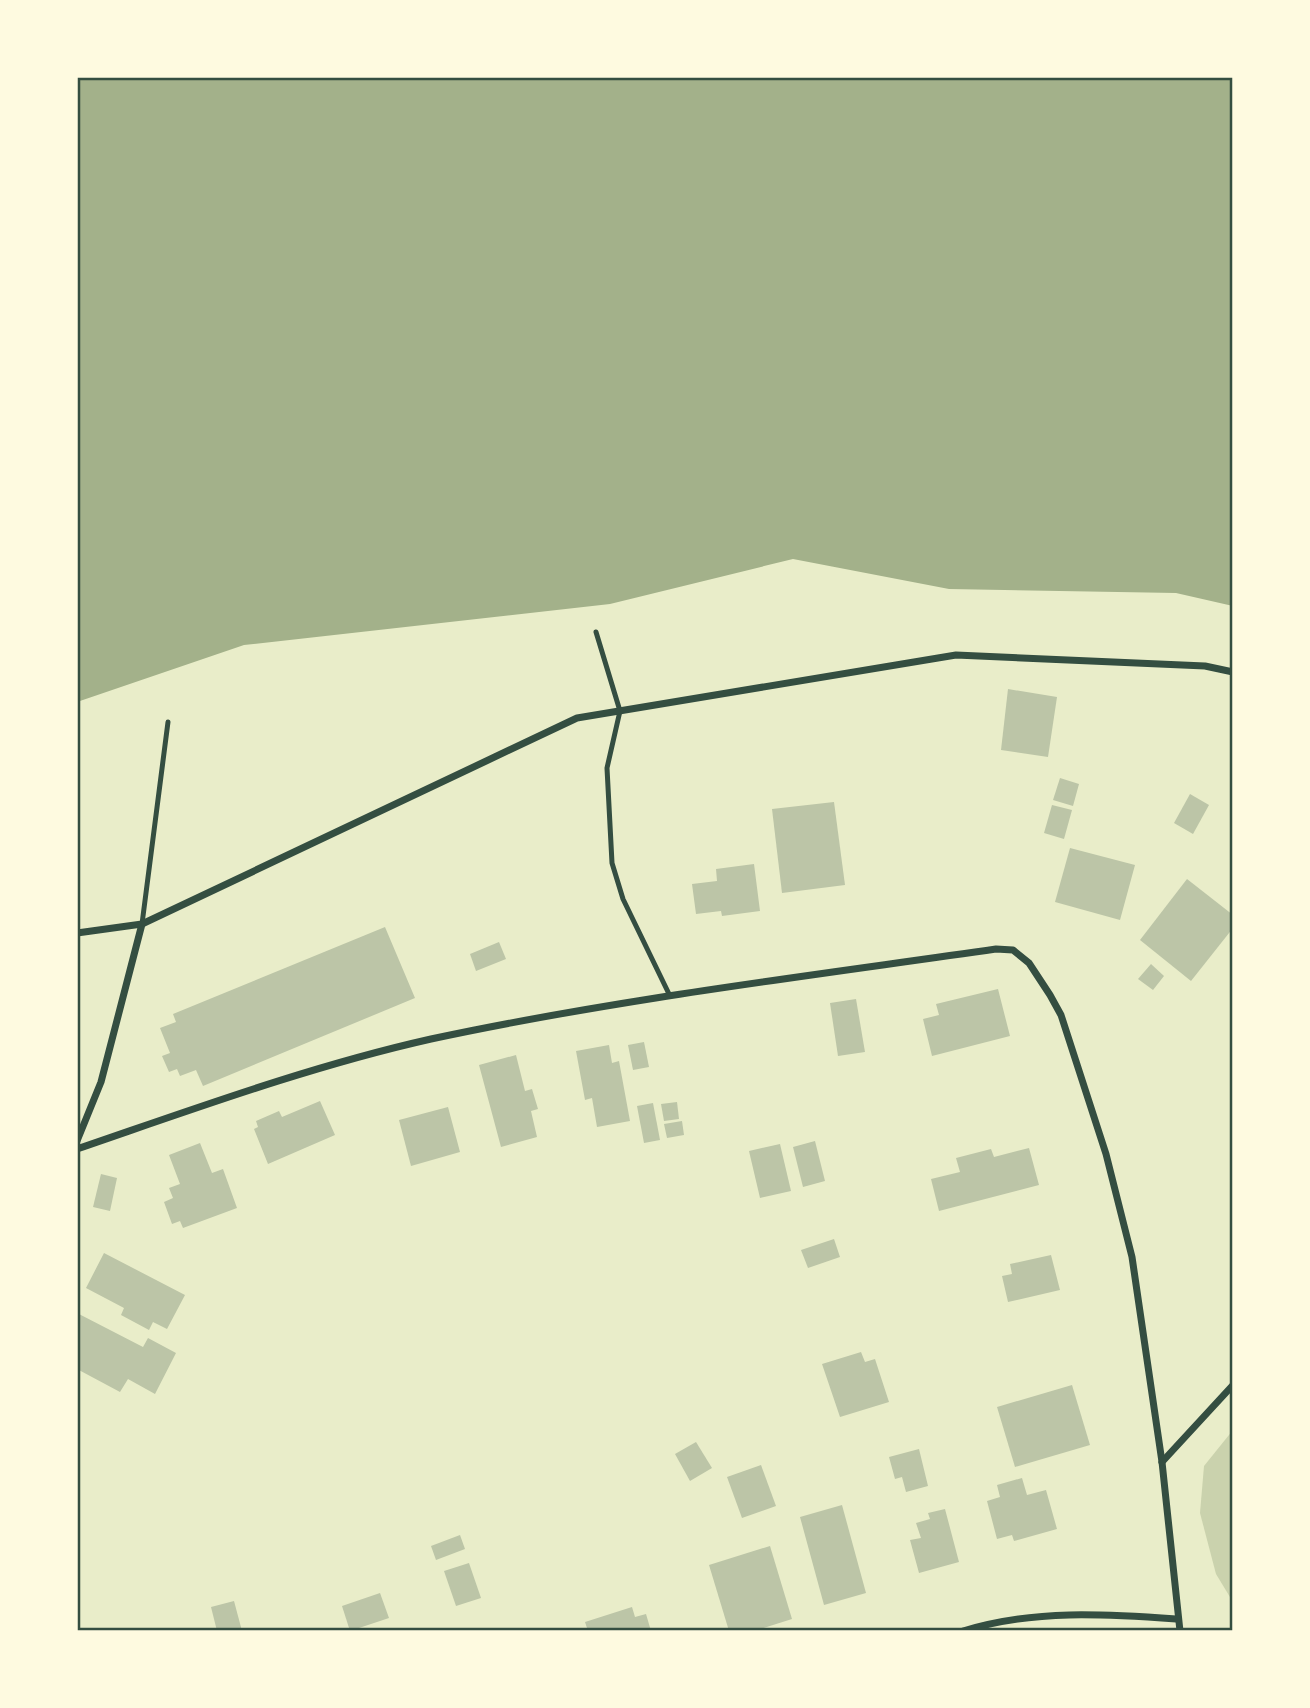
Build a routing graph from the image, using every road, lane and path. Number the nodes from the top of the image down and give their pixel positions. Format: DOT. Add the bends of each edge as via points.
graph roads {
  1 [pos="596,632"];
  2 [pos="1233,673"];
  3 [pos="621,711"];
  4 [pos="168,722"];
  5 [pos="142,925"];
  6 [pos="77,933"];
  7 [pos="670,996"];
  8 [pos="77,1141"];
  9 [pos="77,1149"];
  10 [pos="1233,1385"];
  11 [pos="1162,1462"];
  12 [pos="1178,1619"];
  13 [pos="963,1631"];
  14 [pos="1180,1631"];
  1 -- 3 [label="lane"];
  2 -- 3 [label="street" via="1205,666 956,654"];
  3 -- 5 [label="street" via="577,718"];
  3 -- 7 [label="lane" via="607,768 612,863 623,899"];
  4 -- 5 [label="lane"];
  5 -- 6 [label="street"];
  5 -- 8 [label="street" via="101,1082"];
  7 -- 9 [label="street" via="430,1040 309,1071"];
  7 -- 11 [label="street" via="996,949 1013,950 1028,963 1061,1015 1102,1142 1132,1257"];
  10 -- 11 [label="street"];
  11 -- 12 [label="street"];
  12 -- 13 [label="street" via="1077,1612 988,1623"];
  12 -- 14 [label="street"];
}
